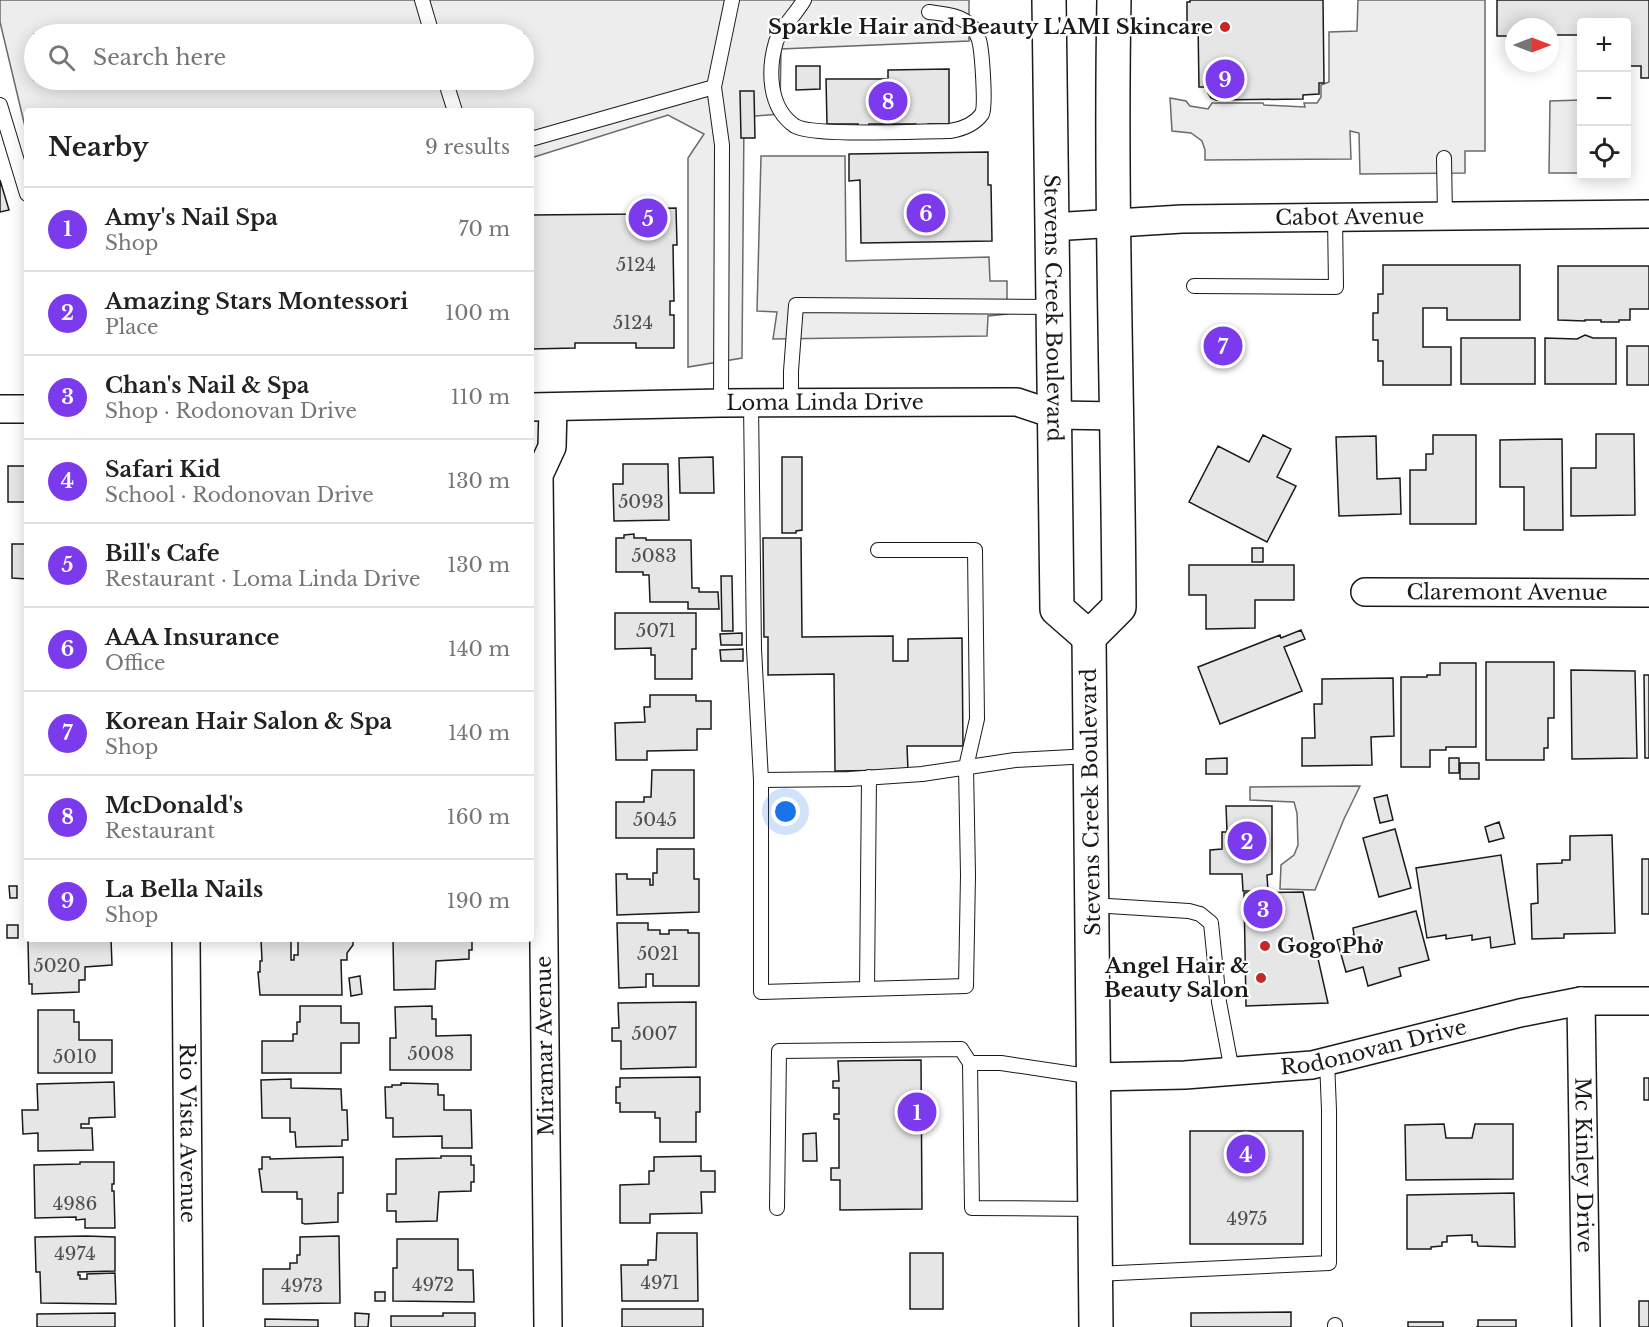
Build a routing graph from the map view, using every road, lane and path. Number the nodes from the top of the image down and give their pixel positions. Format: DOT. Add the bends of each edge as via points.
graph roads {
  1 [pos="422,0"];
  2 [pos="732,0"];
  3 [pos="804,0"];
  4 [pos="1049,0"];
  5 [pos="1114,0"];
  6 [pos="929,12"];
  7 [pos="429,24"];
  8 [pos="714,87"];
  9 [pos="449,90"];
  10 [pos="0,105"];
  11 [pos="454,108"];
  12 [pos="534,138"];
  13 [pos="1444,158"];
  14 [pos="24,184"];
  15 [pos="1649,213"];
  16 [pos="1445,216"];
  17 [pos="1335,217"];
  18 [pos="1112,223"];
  19 [pos="1052,226"];
  20 [pos="1194,286"];
  21 [pos="1053,308"];
  22 [pos="721,403"];
  23 [pos="751,403"];
  24 [pos="791,403"];
  25 [pos="542,407"];
  26 [pos="24,409"];
  27 [pos="0,410"];
  28 [pos="1056,415"];
  29 [pos="1118,416"];
  30 [pos="878,550"];
  31 [pos="1365,592"];
  32 [pos="1649,593"];
  33 [pos="1089,637"];
  34 [pos="1090,756"];
  35 [pos="966,767"];
  36 [pos="869,777"];
  37 [pos="761,780"];
  38 [pos="1092,906"];
  39 [pos="186,942"];
  40 [pos="867,989"];
  41 [pos="1581,1001"];
  42 [pos="1649,1001"];
  43 [pos="1327,1061"];
  44 [pos="970,1063"];
  45 [pos="1232,1071"];
  46 [pos="1094,1077"];
  47 [pos="777,1208"];
  48 [pos="1095,1209"];
  49 [pos="1096,1274"];
  50 [pos="189,1327"];
  51 [pos="548,1327"];
  52 [pos="1096,1327"];
  53 [pos="1586,1327"];
  1 -- 7 [label="lane"];
  2 -- 8 [label="lane"];
  3 -- 6 [label="lane" via="776,39 770,73 773,96 784,114 794,126 818,132 950,131 974,123 983,111 984,98 979,40 972,27 959,18"];
  4 -- 19 [label="main road, Stevens Creek Boulevard"];
  5 -- 18 [label="main road, Stevens Creek Boulevard"];
  8 -- 12 [label="lane"];
  8 -- 22 [label="lane" via="722,145"];
  9 -- 11 [label="lane"];
  10 -- 14 [label="lane"];
  13 -- 16 [label="lane"];
  15 -- 16 [label="street, Cabot Avenue"];
  16 -- 17 [label="street, Cabot Avenue"];
  17 -- 18 [label="street, Cabot Avenue"];
  17 -- 20 [label="lane" via="1336,287"];
  18 -- 19 [label="street, Cabot Avenue"];
  18 -- 29 [label="main road, Stevens Creek Boulevard"];
  19 -- 21 [label="main road, Stevens Creek Boulevard"];
  21 -- 24 [label="lane" via="796,305"];
  21 -- 28 [label="main road, Stevens Creek Boulevard"];
  22 -- 23 [label="street, Loma Linda Drive"];
  22 -- 25 [label="street, Loma Linda Drive"];
  23 -- 24 [label="street, Loma Linda Drive"];
  23 -- 37 [label="lane" via="753,649"];
  24 -- 28 [label="street, Loma Linda Drive" via="1017,402"];
  25 -- 51 [label="street, Miramar Avenue" via="552,447 539,475"];
  26 -- 27 [label="street"];
  28 -- 29 [label="street, Loma Linda Drive"];
  28 -- 33 [label="main road, Stevens Creek Boulevard" via="1057,609"];
  29 -- 33 [label="main road, Stevens Creek Boulevard" via="1119,607"];
  30 -- 35 [label="lane" via="975,550 977,719"];
  31 -- 32 [label="street, Claremont Avenue"];
  33 -- 34 [label="main road, Stevens Creek Boulevard"];
  34 -- 35 [label="lane"];
  34 -- 38 [label="main road, Stevens Creek Boulevard"];
  35 -- 36 [label="lane"];
  35 -- 40 [label="lane" via="966,986"];
  36 -- 37 [label="lane"];
  36 -- 40 [label="lane"];
  37 -- 40 [label="lane" via="760,992"];
  38 -- 45 [label="lane" via="1189,911 1211,923 1219,1002"];
  38 -- 46 [label="main road, Stevens Creek Boulevard"];
  39 -- 50 [label="street, Rio Vista Avenue"];
  41 -- 42 [label="street, Rodonovan Drive"];
  41 -- 43 [label="street, Rodonovan Drive"];
  41 -- 53 [label="street, Mc Kinley Drive"];
  43 -- 45 [label="street, Rodonovan Drive"];
  43 -- 49 [label="lane" via="1329,1263"];
  44 -- 46 [label="lane" via="1001,1063"];
  44 -- 47 [label="lane" via="961,1049 779,1051"];
  44 -- 48 [label="lane" via="972,1208"];
  45 -- 46 [label="street, Rodonovan Drive"];
  46 -- 48 [label="main road, Stevens Creek Boulevard"];
  48 -- 49 [label="main road, Stevens Creek Boulevard"];
  49 -- 52 [label="main road, Stevens Creek Boulevard"];
}
